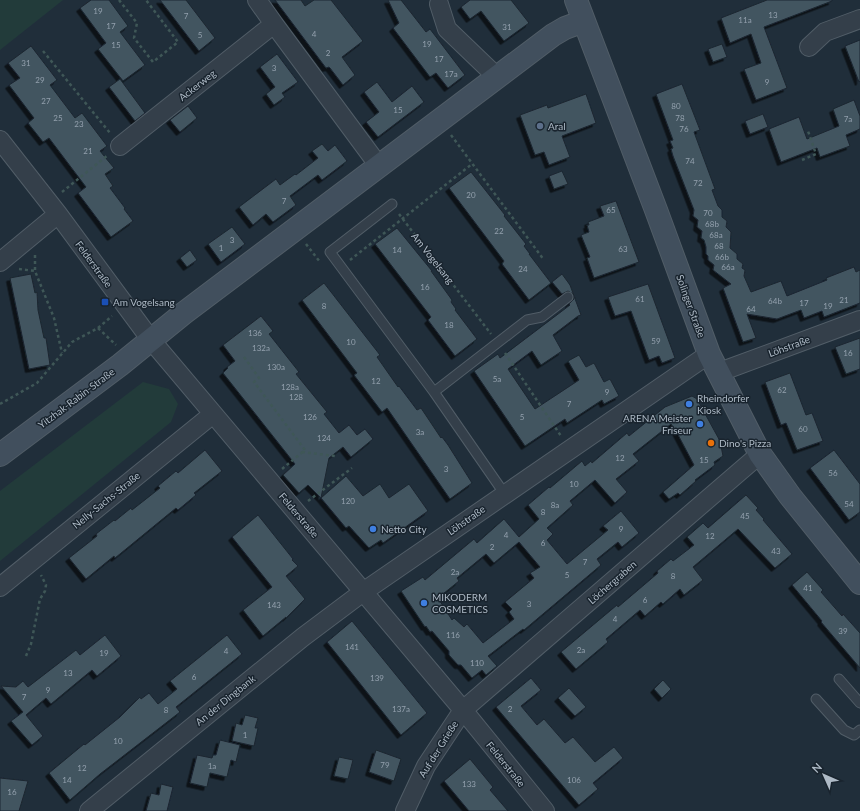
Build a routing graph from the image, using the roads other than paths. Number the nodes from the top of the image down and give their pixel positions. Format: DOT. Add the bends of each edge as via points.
graph roads {
  1 [pos="257,0"];
  2 [pos="576,0"];
  3 [pos="439,4"];
  4 [pos="860,19"];
  5 [pos="584,21"];
  6 [pos="274,24"];
  7 [pos="809,47"];
  8 [pos="497,77"];
  9 [pos="0,140"];
  10 [pos="120,146"];
  11 [pos="379,166"];
  12 [pos="392,204"];
  13 [pos="53,208"];
  14 [pos="0,262"];
  15 [pos="568,297"];
  16 [pos="860,320"];
  17 [pos="151,340"];
  18 [pos="713,364"];
  19 [pos="434,392"];
  20 [pos="213,414"];
  21 [pos="760,454"];
  22 [pos="0,455"];
  23 [pos="504,493"];
  24 [pos="860,583"];
  25 [pos="0,587"];
  26 [pos="363,592"];
  27 [pos="839,679"];
  28 [pos="816,699"];
  29 [pos="860,704"];
  30 [pos="463,710"];
  31 [pos="860,730"];
  32 [pos="89,811"];
  33 [pos="405,811"];
  34 [pos="545,811"];
  1 -- 6 [label="street"];
  2 -- 5 [label="main road, Solinger Straße"];
  3 -- 8 [label="street" via="447,29"];
  4 -- 7 [label="street" via="825,32"];
  5 -- 8 [label="main road" via="553,35"];
  5 -- 18 [label="main road, Solinger Straße"];
  6 -- 10 [label="street, Ackerweg"];
  6 -- 11 [label="street"];
  8 -- 11 [label="main road"];
  9 -- 13 [label="street, Felderstraße"];
  11 -- 17 [label="main road"];
  12 -- 19 [label="lane" via="330,252"];
  13 -- 14 [label="street" via="37,233"];
  13 -- 17 [label="street, Felderstraße"];
  15 -- 19 [label="lane" via="542,316 527,320"];
  16 -- 18 [label="street, Löhstraße"];
  17 -- 20 [label="street, Felderstraße"];
  17 -- 22 [label="main road, Yitzhak-Rabin-Straße"];
  18 -- 21 [label="main road, Solinger Straße"];
  18 -- 23 [label="street, Löhstraße" via="570,449"];
  19 -- 23 [label="lane"];
  20 -- 25 [label="street, Nelly-Sachs-Straße"];
  20 -- 26 [label="street, Felderstraße"];
  21 -- 24 [label="main road, Solinger Straße" via="790,496"];
  21 -- 30 [label="street, Löchergraben"];
  23 -- 26 [label="street, Löhstraße"];
  26 -- 30 [label="street, Felderstraße"];
  26 -- 32 [label="street, An der Dingbank"];
  27 -- 29 [label="lane"];
  28 -- 31 [label="lane" via="844,730 854,735"];
  30 -- 33 [label="street, Auf der Grieße" via="426,766"];
  30 -- 34 [label="street, Felderstraße"];
}
